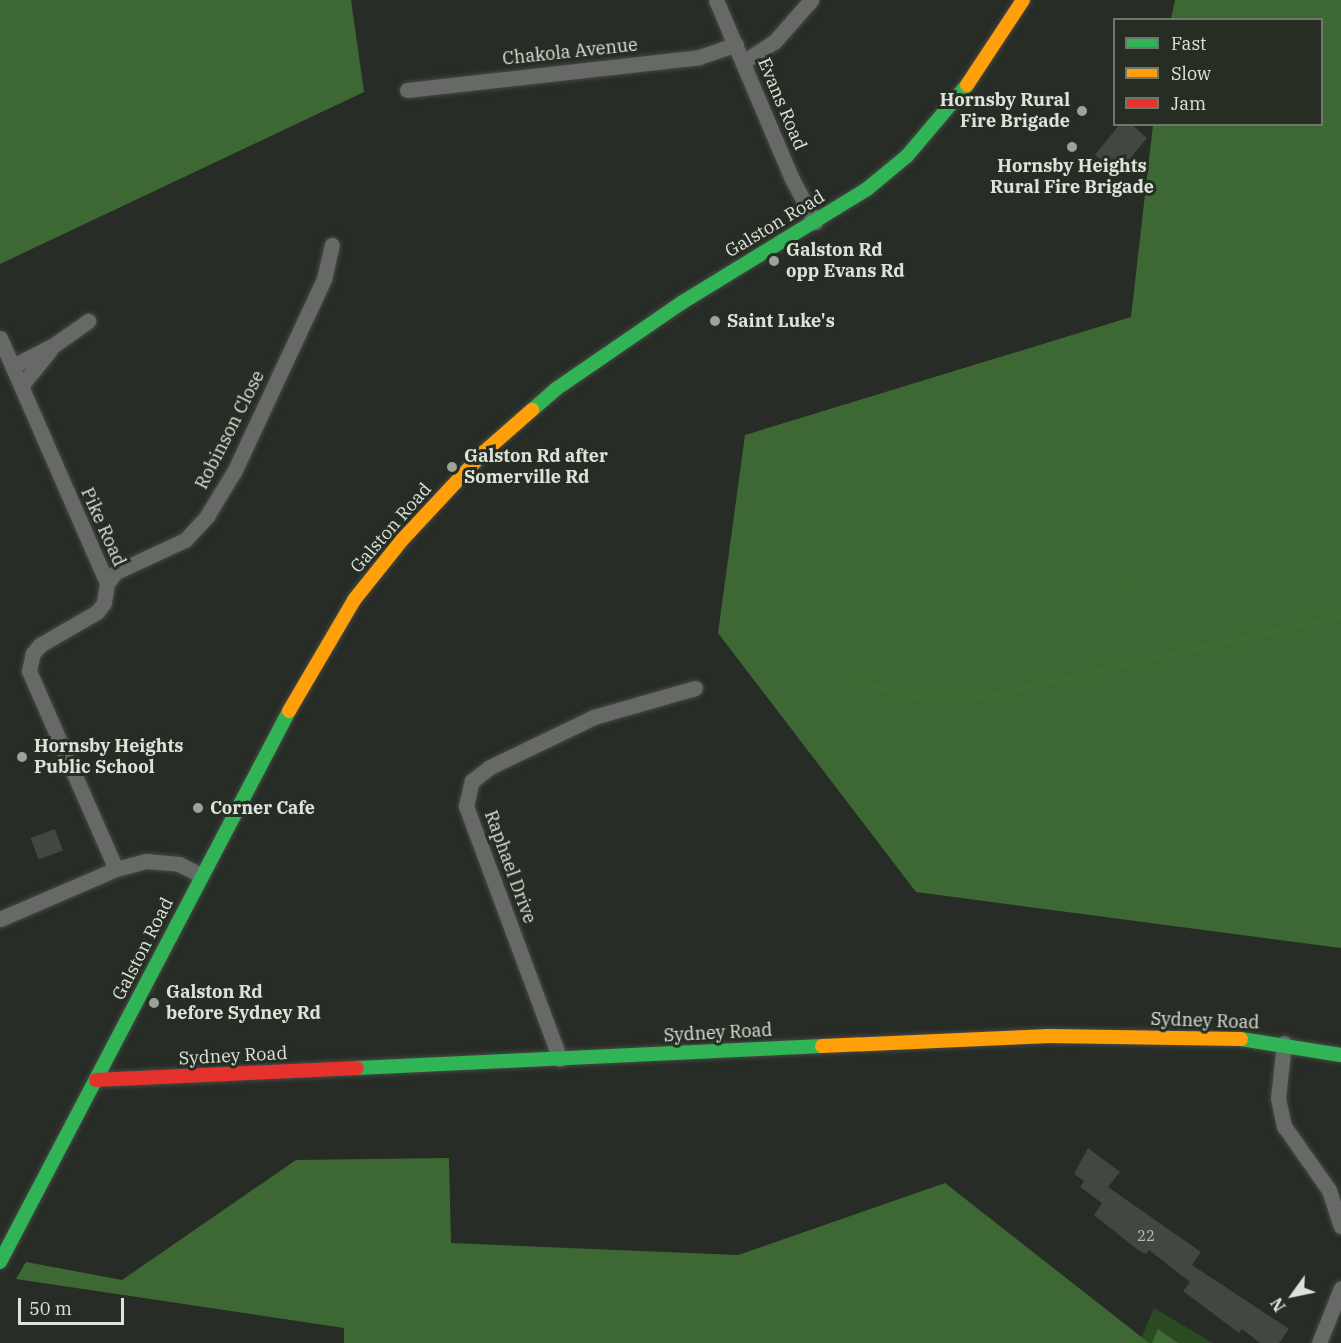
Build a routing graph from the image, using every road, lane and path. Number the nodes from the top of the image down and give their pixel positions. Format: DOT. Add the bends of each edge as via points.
graph roads {
  1 [pos="717,0"];
  2 [pos="811,0"];
  3 [pos="1023,0"];
  4 [pos="736,44"];
  5 [pos="743,62"];
  6 [pos="407,90"];
  7 [pos="815,222"];
  8 [pos="332,245"];
  9 [pos="88,321"];
  10 [pos="0,338"];
  11 [pos="54,345"];
  12 [pos="12,366"];
  13 [pos="21,386"];
  14 [pos="106,583"];
  15 [pos="695,688"];
  16 [pos="116,869"];
  17 [pos="201,875"];
  18 [pos="0,919"];
  19 [pos="1284,1043"];
  20 [pos="1341,1055"];
  21 [pos="560,1059"];
  22 [pos="96,1080"];
  23 [pos="1341,1226"];
  24 [pos="0,1262"];
  25 [pos="1341,1288"];
  26 [pos="1319,1343"];
  1 -- 4 [label="street, Evans Road"];
  2 -- 5 [label="street" via="775,41"];
  3 -- 7 [label="main road, Galston Road" via="981,67 936,126 867,189"];
  4 -- 5 [label="street, Evans Road"];
  4 -- 6 [label="street, Chakola Avenue" via="699,57"];
  5 -- 7 [label="street, Evans Road" via="792,179"];
  7 -- 17 [label="main road, Galston Road" via="681,303 556,389 443,494 336,626"];
  8 -- 14 [label="street, Robinson Close" via="324,279 240,460 207,516 185,540 116,572"];
  9 -- 11 [label="street"];
  10 -- 12 [label="street, Pike Road"];
  11 -- 12 [label="street"];
  11 -- 13 [label="street"];
  12 -- 13 [label="street, Pike Road"];
  13 -- 14 [label="street, Pike Road"];
  14 -- 16 [label="street, Pike Road" via="104,603 97,612 40,645 33,653 29,671"];
  15 -- 21 [label="street, Raphael Drive" via="594,717 490,767 472,781 466,806"];
  16 -- 17 [label="street" via="161,861"];
  16 -- 18 [label="street"];
  17 -- 22 [label="main road, Galston Road"];
  19 -- 20 [label="main road, Sydney Road"];
  19 -- 21 [label="main road, Sydney Road" via="1253,1039 1049,1036"];
  19 -- 23 [label="street" via="1278,1098 1284,1126 1329,1190"];
  21 -- 22 [label="main road, Sydney Road"];
  22 -- 24 [label="main road, Galston Road"];
  25 -- 26 [label="street"];
}
